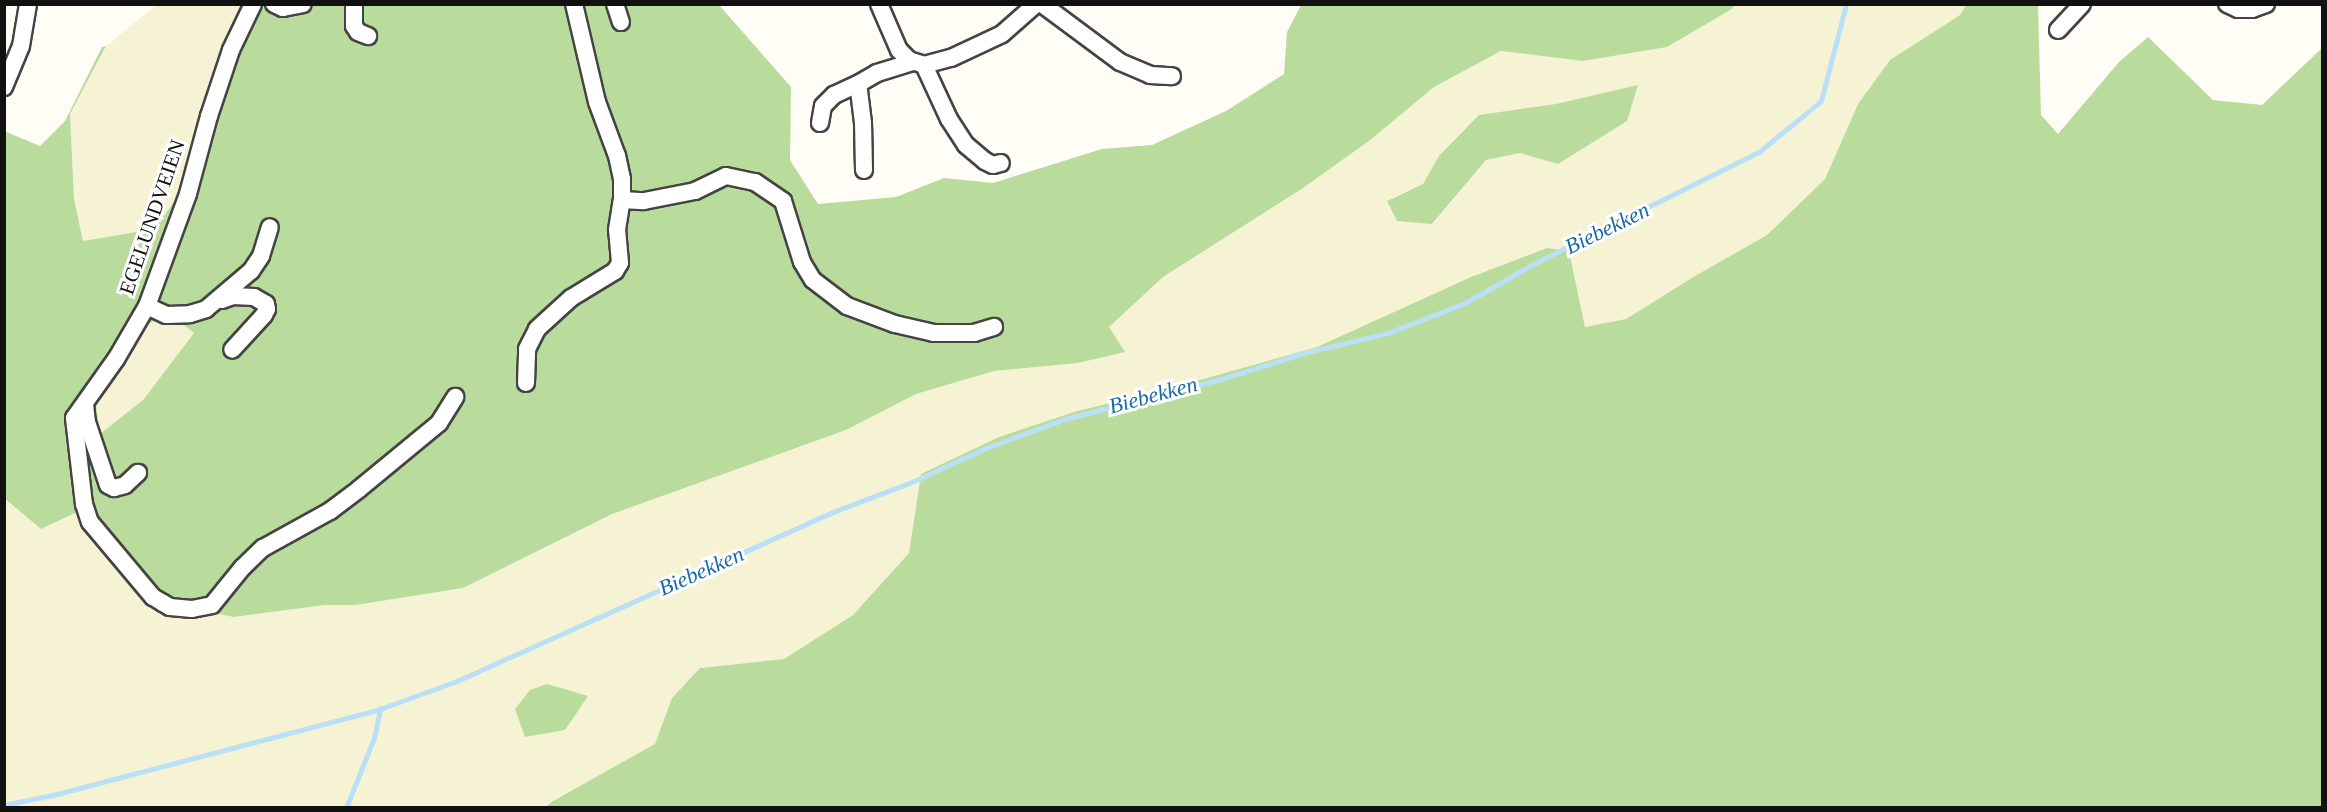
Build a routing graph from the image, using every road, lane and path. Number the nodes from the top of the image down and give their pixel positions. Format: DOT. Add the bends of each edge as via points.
graph roads {
  1 [pos="28,4"];
  2 [pos="253,4"];
  3 [pos="274,4"];
  4 [pos="303,4"];
  5 [pos="354,4"];
  6 [pos="574,4"];
  7 [pos="615,4"];
  8 [pos="1036,4"];
  9 [pos="1042,4"];
  10 [pos="2228,4"];
  11 [pos="2266,4"];
  12 [pos="2079,5"];
  13 [pos="883,8"];
  14 [pos="621,22"];
  15 [pos="2058,30"];
  16 [pos="368,36"];
  17 [pos="918,63"];
  18 [pos="1172,76"];
  19 [pos="858,84"];
  20 [pos="4,87"];
  21 [pos="820,123"];
  22 [pos="1001,163"];
  23 [pos="864,170"];
  24 [pos="622,200"];
  25 [pos="270,227"];
  26 [pos="212,304"];
  27 [pos="147,306"];
  28 [pos="994,327"];
  29 [pos="232,350"];
  30 [pos="526,383"];
  31 [pos="455,398"];
  32 [pos="85,404"];
  33 [pos="138,473"];
  1 -- 20 [label="street" via="21,46"];
  2 -- 27 [label="street, EGELUNDVEIEN" via="231,50 188,194"];
  3 -- 4 [label="street" via="283,8"];
  5 -- 16 [label="street" via="354,26"];
  6 -- 24 [label="street" via="597,102 617,156"];
  7 -- 14 [label="street"];
  8 -- 17 [label="street" via="1002,34 951,58"];
  9 -- 18 [label="street" via="1120,62 1150,75"];
  10 -- 11 [label="street" via="2252,9"];
  12 -- 15 [label="street"];
  13 -- 17 [label="street" via="900,51"];
  17 -- 19 [label="street" via="877,73"];
  17 -- 22 [label="street" via="966,145 985,161"];
  19 -- 21 [label="street" via="834,95 823,106"];
  19 -- 23 [label="street"];
  24 -- 28 [label="street" via="644,201 695,191 726,176 755,182 783,201 802,262 813,280 847,306 894,324 934,333 974,333"];
  24 -- 30 [label="street" via="617,230 620,263 615,271 571,298 537,329 527,350"];
  25 -- 26 [label="street" via="261,256 250,271"];
  26 -- 27 [label="street" via="190,315 158,314"];
  26 -- 29 [label="street" via="233,296 254,297 266,304 264,315"];
  27 -- 32 [label="street, EGELUNDVEIEN"];
  31 -- 32 [label="street, EGELUNDVEIEN" via="439,423 417,442 330,511 263,548 212,605 192,609 170,607 153,597 90,522 84,504 74,418"];
  32 -- 33 [label="street" via="108,485 125,485"];
}
